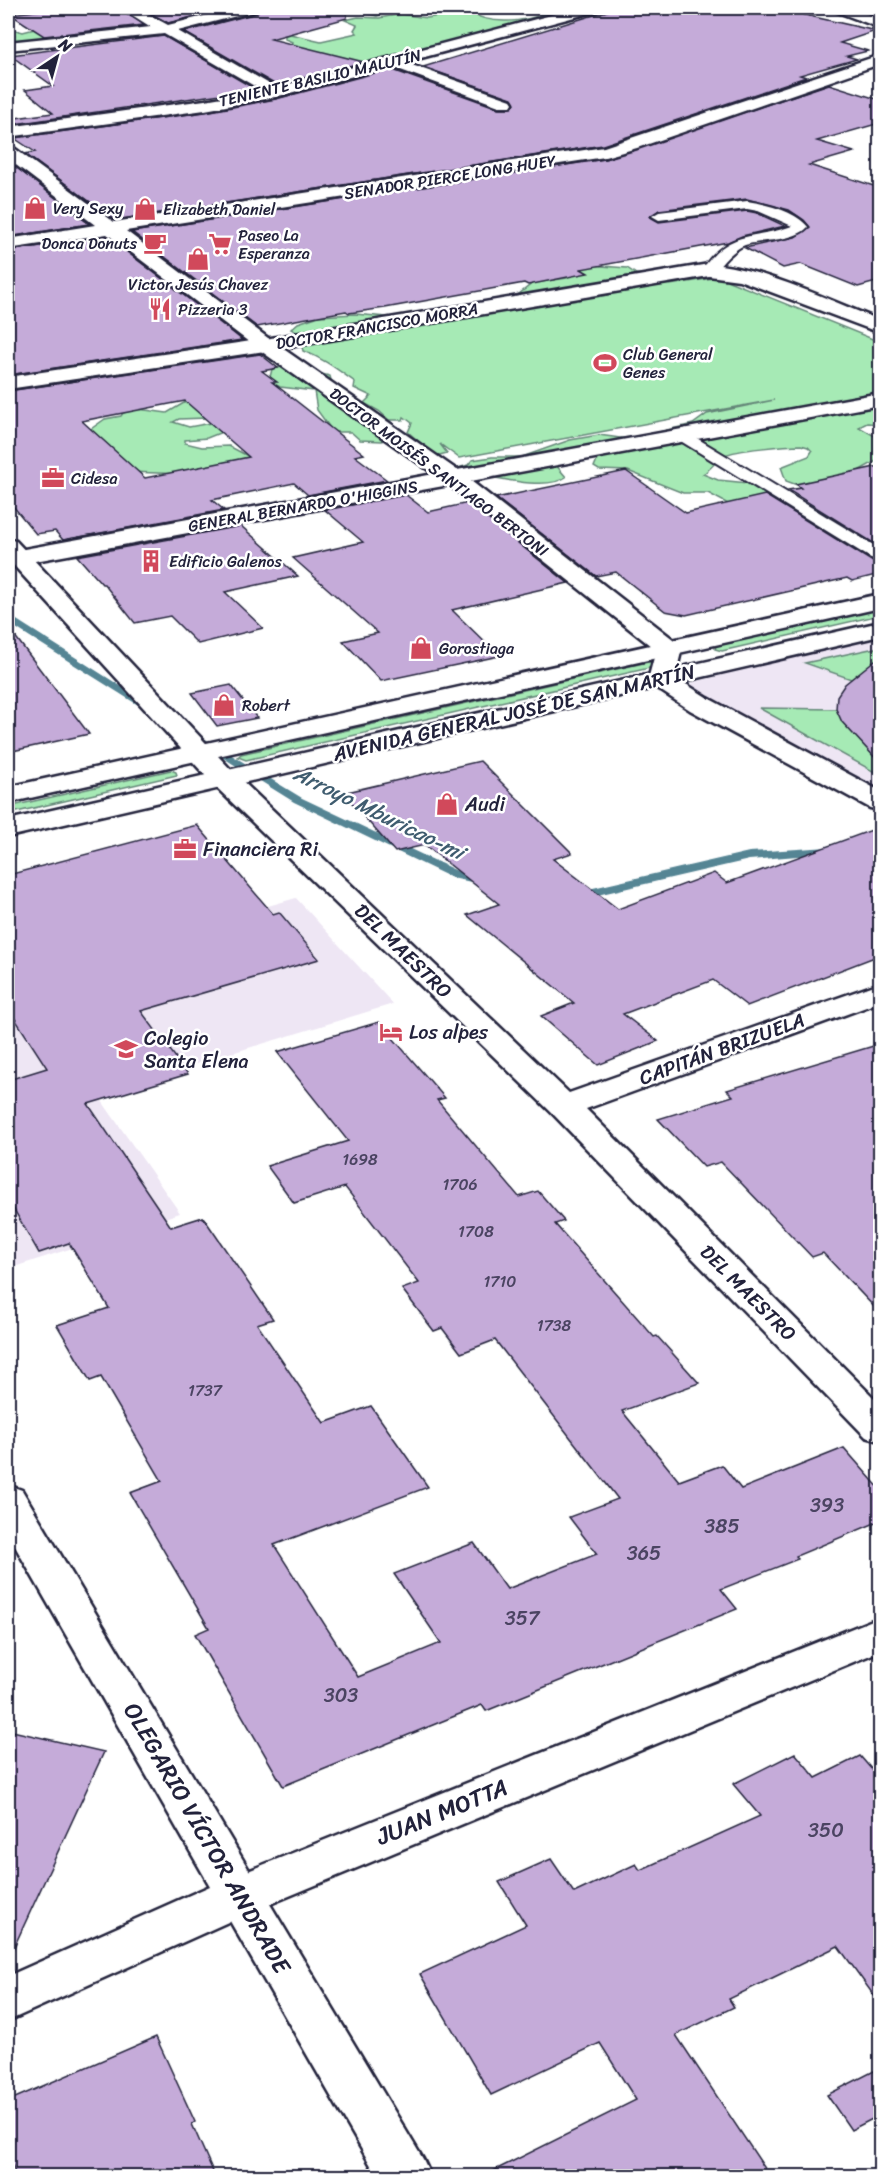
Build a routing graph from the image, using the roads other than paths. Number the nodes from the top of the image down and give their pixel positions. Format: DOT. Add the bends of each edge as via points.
graph roads {
  1 [pos="128,8"];
  2 [pos="251,8"];
  3 [pos="592,8"];
  4 [pos="840,8"];
  5 [pos="880,24"];
  6 [pos="164,30"];
  7 [pos="8,46"];
  8 [pos="880,59"];
  9 [pos="392,62"];
  10 [pos="275,92"];
  11 [pos="505,103"];
  12 [pos="8,132"];
  13 [pos="8,151"];
  14 [pos="659,216"];
  15 [pos="113,229"];
  16 [pos="8,244"];
  17 [pos="709,270"];
  18 [pos="880,327"];
  19 [pos="265,345"];
  20 [pos="8,384"];
  21 [pos="880,399"];
  22 [pos="685,436"];
  23 [pos="455,479"];
  24 [pos="11,554"];
  25 [pos="880,556"];
  26 [pos="880,601"];
  27 [pos="880,629"];
  28 [pos="669,648"];
  29 [pos="661,680"];
  30 [pos="199,752"];
  31 [pos="224,779"];
  32 [pos="8,795"];
  33 [pos="880,802"];
  34 [pos="8,829"];
  35 [pos="880,992"];
  36 [pos="564,1106"];
  37 [pos="880,1427"];
  38 [pos="8,1500"];
  39 [pos="880,1633"];
  40 [pos="240,1895"];
  41 [pos="8,1999"];
  42 [pos="405,2176"];
  1 -- 6 [label="main road"];
  2 -- 6 [label="main road"];
  3 -- 9 [label="main road, TENIENTE BASILIO MALUTÍN"];
  4 -- 5 [label="main road"];
  6 -- 7 [label="main road"];
  6 -- 10 [label="main road"];
  8 -- 15 [label="main road, SENADOR PIERCE LONG HUEY" via="605,152"];
  9 -- 10 [label="main road, TENIENTE BASILIO MALUTÍN"];
  9 -- 11 [label="main road"];
  10 -- 12 [label="main road, TENIENTE BASILIO MALUTÍN"];
  13 -- 15 [label="main road, DOCTOR MOISÉS SANTIAGO BERTONI"];
  14 -- 17 [label="lane" via="747,205 760,207 801,227 727,246"];
  15 -- 16 [label="main road, SENADOR PIERCE LONG HUEY"];
  15 -- 19 [label="main road, DOCTOR MOISÉS SANTIAGO BERTONI"];
  17 -- 18 [label="main road, DOCTOR FRANCISCO MORRA" via="746,276"];
  17 -- 19 [label="main road, DOCTOR FRANCISCO MORRA"];
  19 -- 20 [label="main road, DOCTOR FRANCISCO MORRA"];
  19 -- 23 [label="main road, DOCTOR MOISÉS SANTIAGO BERTONI"];
  21 -- 22 [label="main road, GENERAL BERNARDO O'HIGGINS"];
  22 -- 23 [label="main road, GENERAL BERNARDO O'HIGGINS"];
  22 -- 25 [label="lane"];
  23 -- 24 [label="main road, GENERAL BERNARDO O'HIGGINS"];
  23 -- 28 [label="main road, DOCTOR MOISÉS SANTIAGO BERTONI"];
  24 -- 30 [label="main road, DEL MAESTRO"];
  26 -- 28 [label="main road, AVENIDA GENERAL JOSÉ DE SAN MARTÍN"];
  27 -- 29 [label="main road, AVENIDA GENERAL JOSÉ DE SAN MARTÍN"];
  28 -- 29 [label="main road"];
  28 -- 30 [label="main road, AVENIDA GENERAL JOSÉ DE SAN MARTÍN"];
  29 -- 31 [label="main road, AVENIDA GENERAL JOSÉ DE SAN MARTÍN"];
  29 -- 33 [label="main road"];
  30 -- 31 [label="main road, DEL MAESTRO"];
  30 -- 32 [label="main road, AVENIDA GENERAL JOSÉ DE SAN MARTÍN"];
  31 -- 34 [label="main road, AVENIDA GENERAL JOSÉ DE SAN MARTÍN"];
  31 -- 36 [label="main road, DEL MAESTRO"];
  35 -- 36 [label="main road, CAPITÁN BRIZUELA"];
  36 -- 37 [label="main road, DEL MAESTRO"];
  38 -- 40 [label="main road, OLEGARIO VÍCTOR ANDRADE"];
  39 -- 40 [label="main road, JUAN MOTTA"];
  40 -- 41 [label="main road, JUAN MOTTA"];
  40 -- 42 [label="main road, OLEGARIO VÍCTOR ANDRADE"];
}
